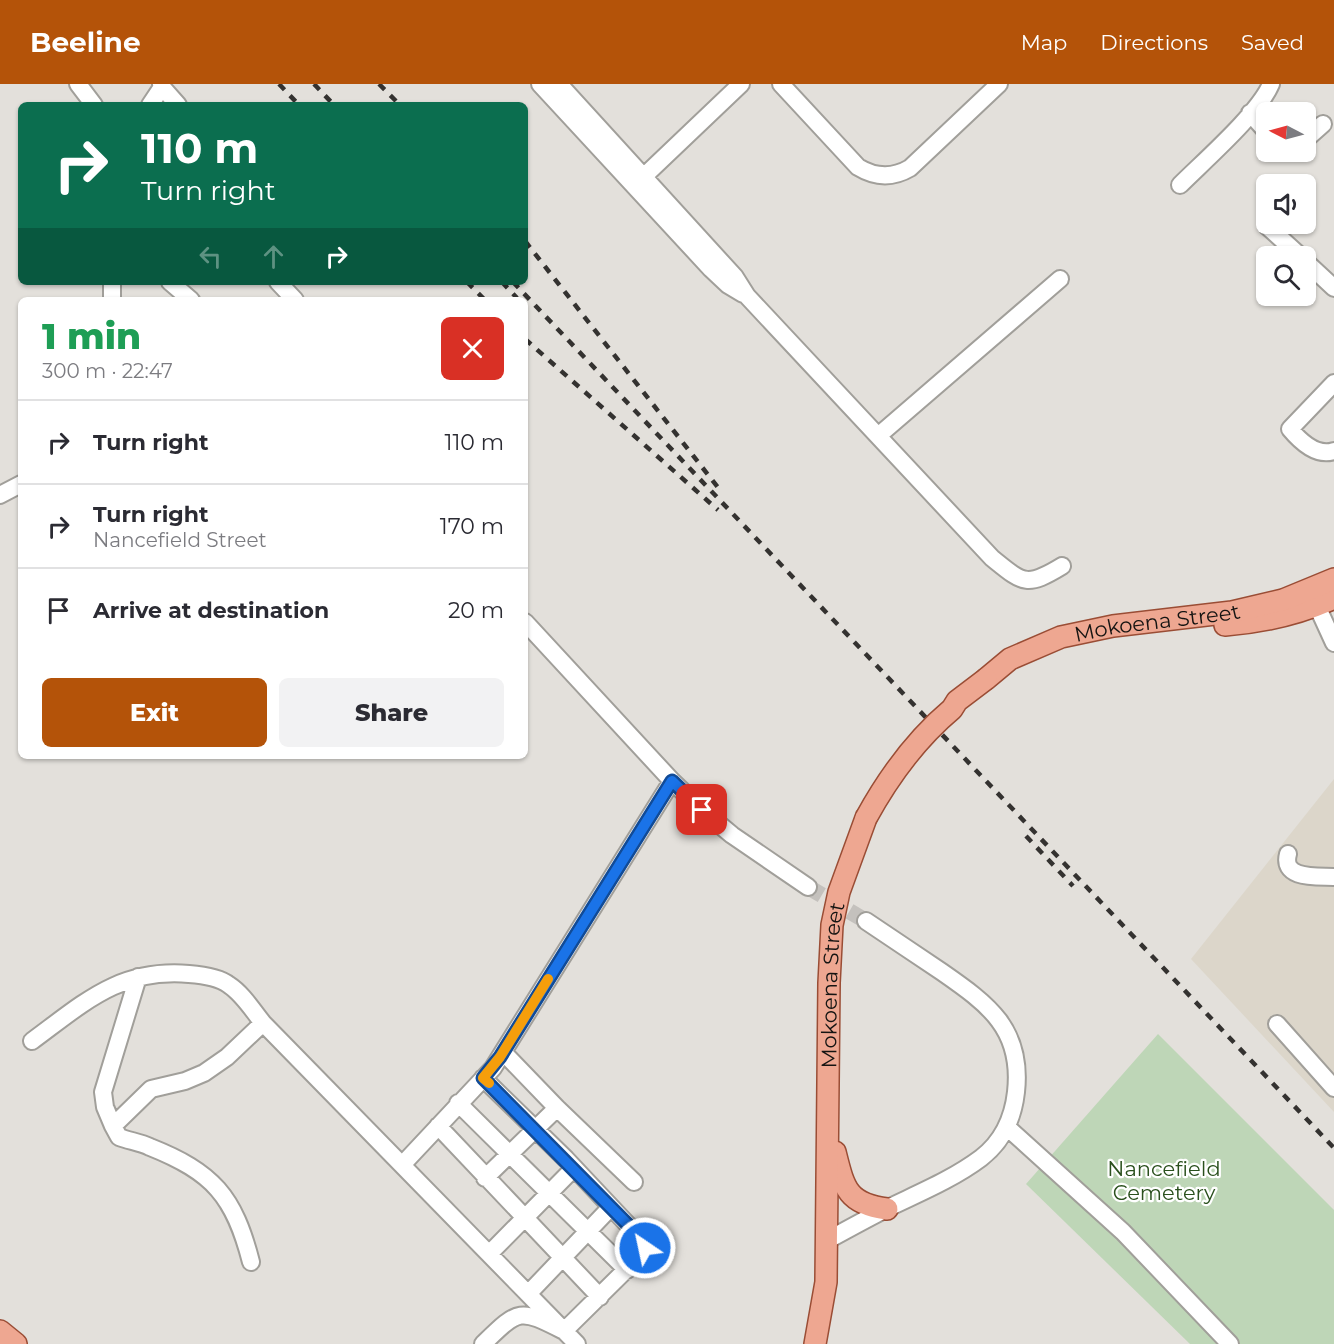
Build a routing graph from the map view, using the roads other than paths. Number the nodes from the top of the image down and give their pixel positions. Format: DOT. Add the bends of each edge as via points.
graph roads {
  1 [pos="78,84"];
  2 [pos="540,84"];
  3 [pos="559,84"];
  4 [pos="741,84"];
  5 [pos="781,84"];
  6 [pos="999,84"];
  7 [pos="1271,84"];
  8 [pos="162,85"];
  9 [pos="92,102"];
  10 [pos="152,102"];
  11 [pos="176,102"];
  12 [pos="1250,113"];
  13 [pos="1256,119"];
  14 [pos="1323,124"];
  15 [pos="1316,130"];
  16 [pos="639,181"];
  17 [pos="1180,185"];
  18 [pos="1276,234"];
  19 [pos="1289,246"];
  20 [pos="1316,271"];
  21 [pos="1060,279"];
  22 [pos="174,285"];
  23 [pos="281,285"];
  24 [pos="1334,288"];
  25 [pos="188,297"];
  26 [pos="293,297"];
  27 [pos="1334,383"];
  28 [pos="878,436"];
  29 [pos="1334,451"];
  30 [pos="18,486"];
  31 [pos="0,495"];
  32 [pos="1062,566"];
  33 [pos="1326,595"];
  34 [pos="1293,613"];
  35 [pos="528,625"];
  36 [pos="1334,644"];
  37 [pos="1013,665"];
  38 [pos="672,781"];
  39 [pos="1288,854"];
  40 [pos="1334,877"];
  41 [pos="808,887"];
  42 [pos="866,921"];
  43 [pos="138,977"];
  44 [pos="263,1023"];
  45 [pos="1276,1024"];
  46 [pos="32,1041"];
  47 [pos="503,1052"];
  48 [pos="483,1078"];
  49 [pos="1334,1088"];
  50 [pos="458,1103"];
  51 [pos="557,1107"];
  52 [pos="113,1126"];
  53 [pos="438,1126"];
  54 [pos="1008,1128"];
  55 [pos="536,1129"];
  56 [pos="829,1131"];
  57 [pos="510,1152"];
  58 [pos="402,1165"];
  59 [pos="574,1168"];
  60 [pos="486,1178"];
  61 [pos="634,1182"];
  62 [pos="549,1192"];
  63 [pos="611,1207"];
  64 [pos="887,1209"];
  65 [pos="524,1218"];
  66 [pos="587,1232"];
  67 [pos="828,1240"];
  68 [pos="489,1254"];
  69 [pos="562,1259"];
  70 [pos="251,1262"];
  71 [pos="627,1270"];
  72 [pos="528,1294"];
  73 [pos="600,1297"];
  74 [pos="0,1331"];
  75 [pos="564,1331"];
  76 [pos="16,1344"];
  77 [pos="483,1344"];
  78 [pos="577,1344"];
  79 [pos="815,1344"];
  80 [pos="1230,1344"];
  1 -- 9 [label="street"];
  2 -- 16 [label="street"];
  3 -- 16 [label="street"];
  4 -- 16 [label="street"];
  5 -- 6 [label="street" via="858,167 884,176 910,168"];
  7 -- 12 [label="street"];
  8 -- 10 [label="street"];
  8 -- 11 [label="street"];
  12 -- 13 [label="street"];
  12 -- 17 [label="street"];
  14 -- 15 [label="street"];
  16 -- 28 [label="street" via="735,277 747,296"];
  18 -- 19 [label="street"];
  20 -- 24 [label="street"];
  21 -- 28 [label="street"];
  22 -- 25 [label="street"];
  23 -- 26 [label="street"];
  27 -- 29 [label="street" via="1290,429 1315,450"];
  28 -- 32 [label="street" via="1010,573 1037,580"];
  30 -- 31 [label="street"];
  33 -- 34 [label="main road, Mokoena Street"];
  33 -- 36 [label="street"];
  33 -- 37 [label="main road, Mokoena Street" via="1232,612 1096,628 1060,637"];
  34 -- 36 [label="street" via="1318,628"];
  34 -- 37 [label="main road, Mokoena Street" via="1255,623 1092,644"];
  35 -- 38 [label="street"];
  37 -- 56 [label="main road, Mokoena Street, bridge" via="957,701 909,751 885,782 866,818 839,892 832,925"];
  38 -- 41 [label="street" via="732,835"];
  38 -- 47 [label="street"];
  39 -- 40 [label="street" via="1292,872"];
  42 -- 54 [label="street" via="976,996 1002,1023 1017,1063 1015,1106"];
  43 -- 44 [label="street" via="166,972 213,978 235,989"];
  43 -- 46 [label="street" via="90,999"];
  43 -- 52 [label="street" via="103,1092"];
  44 -- 52 [label="street" via="227,1057 204,1072 151,1089"];
  44 -- 58 [label="street"];
  45 -- 49 [label="street"];
  47 -- 48 [label="street"];
  47 -- 51 [label="street"];
  48 -- 50 [label="street"];
  48 -- 55 [label="street"];
  50 -- 53 [label="street"];
  50 -- 57 [label="street"];
  51 -- 55 [label="street"];
  51 -- 61 [label="street"];
  52 -- 70 [label="street" via="119,1137 151,1147 219,1188 236,1214"];
  53 -- 58 [label="street"];
  53 -- 60 [label="street"];
  54 -- 64 [label="street" via="981,1158"];
  54 -- 80 [label="street" via="1123,1232"];
  55 -- 57 [label="street"];
  55 -- 59 [label="street"];
  56 -- 64 [label="main road" via="841,1175 851,1194 860,1203"];
  56 -- 67 [label="main road, Mokoena Street"];
  57 -- 60 [label="street"];
  57 -- 62 [label="street"];
  58 -- 68 [label="street"];
  59 -- 62 [label="street"];
  59 -- 63 [label="street"];
  60 -- 65 [label="street"];
  62 -- 65 [label="street"];
  62 -- 66 [label="street"];
  63 -- 66 [label="street"];
  63 -- 71 [label="street" via="645,1244"];
  64 -- 67 [label="street"];
  65 -- 68 [label="street"];
  65 -- 69 [label="street"];
  66 -- 69 [label="street"];
  66 -- 71 [label="street"];
  67 -- 79 [label="main road, Mokoena Street" via="826,1282"];
  68 -- 72 [label="street"];
  69 -- 72 [label="street"];
  69 -- 73 [label="street"];
  71 -- 73 [label="street"];
  72 -- 75 [label="street"];
  73 -- 75 [label="street"];
  74 -- 76 [label="main road"];
  75 -- 77 [label="street" via="533,1317 515,1316"];
  75 -- 78 [label="street"];
}
